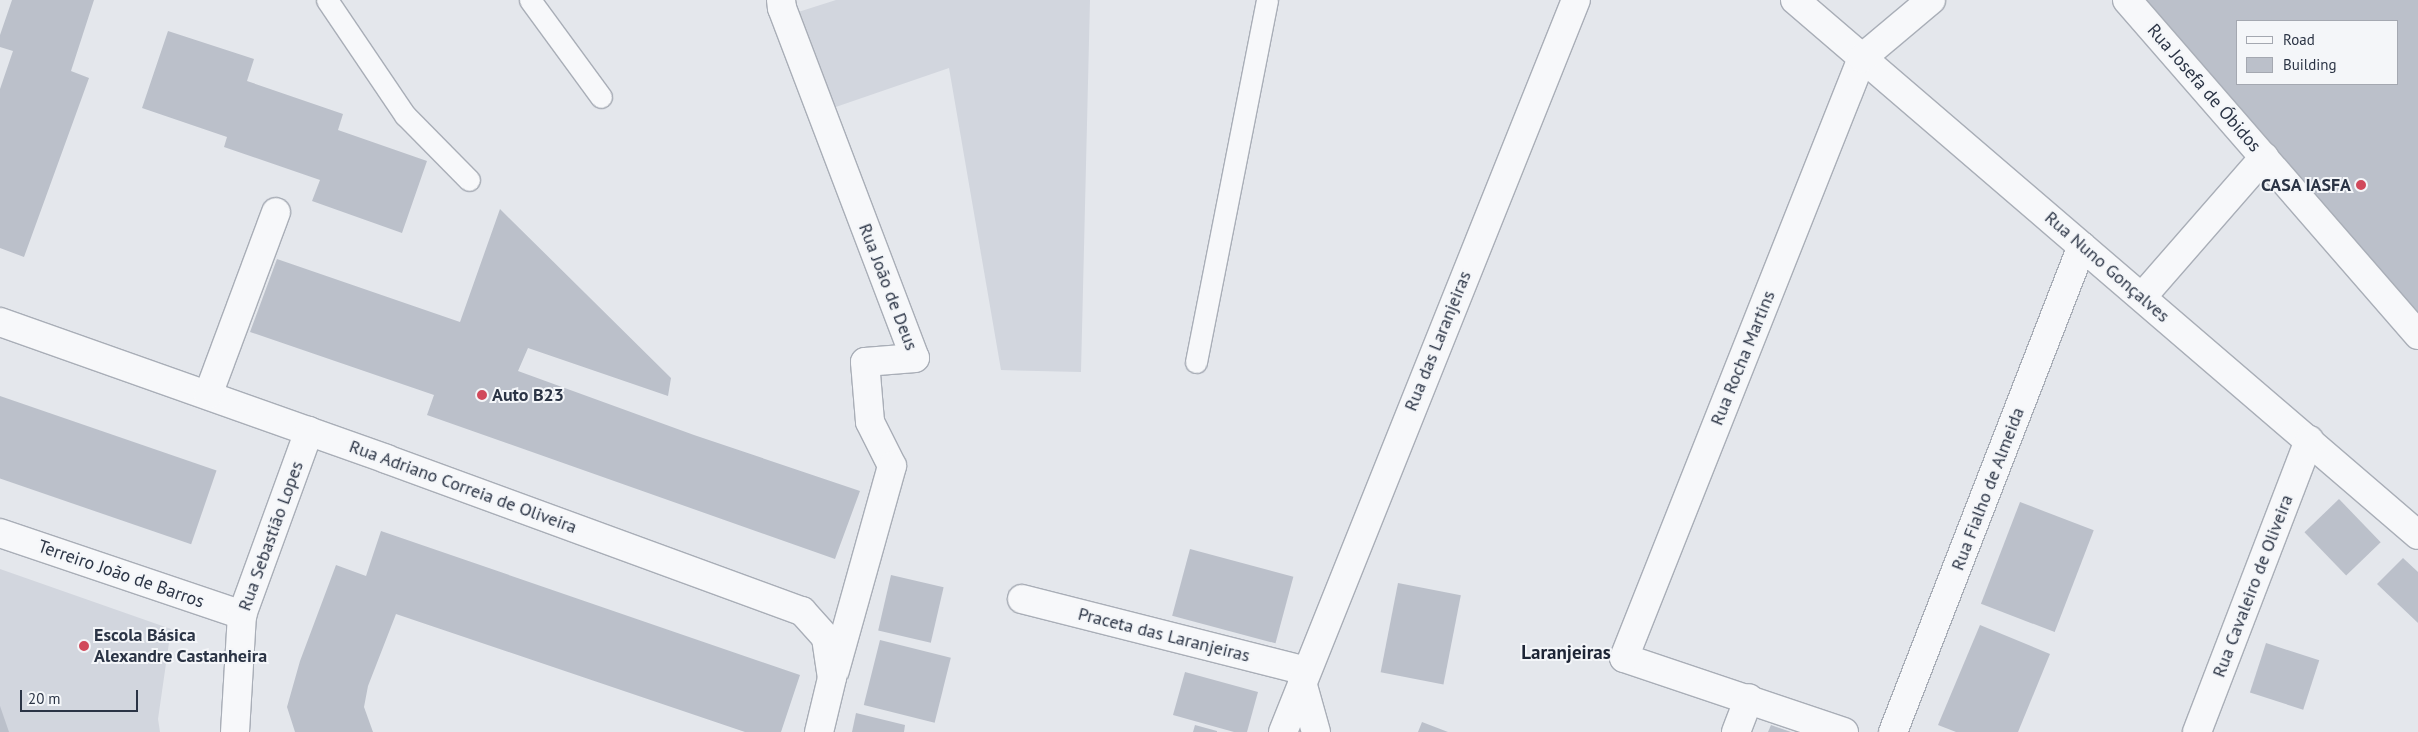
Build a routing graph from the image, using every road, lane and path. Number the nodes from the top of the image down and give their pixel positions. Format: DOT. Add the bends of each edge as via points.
graph roads {
  1 [pos="327,0"];
  2 [pos="530,0"];
  3 [pos="781,0"];
  4 [pos="1267,0"];
  5 [pos="1576,0"];
  6 [pos="1796,0"];
  7 [pos="1931,0"];
  8 [pos="2128,0"];
  9 [pos="1862,58"];
  10 [pos="600,97"];
  11 [pos="2264,157"];
  12 [pos="469,180"];
  13 [pos="276,212"];
  14 [pos="2082,246"];
  15 [pos="2142,297"];
  16 [pos="0,322"];
  17 [pos="2418,335"];
  18 [pos="1196,362"];
  19 [pos="208,395"];
  20 [pos="309,431"];
  21 [pos="2309,440"];
  22 [pos="0,533"];
  23 [pos="2418,535"];
  24 [pos="1022,599"];
  25 [pos="242,615"];
  26 [pos="1304,676"];
  27 [pos="832,678"];
  28 [pos="1749,698"];
  29 [pos="235,732"];
  30 [pos="819,732"];
  31 [pos="1282,732"];
  32 [pos="1316,732"];
  33 [pos="1736,732"];
  34 [pos="1844,732"];
  35 [pos="1894,732"];
  36 [pos="2197,732"];
  1 -- 12 [label="lane" via="405,115"];
  2 -- 10 [label="lane"];
  3 -- 27 [label="street, Rua João de Deus" via="915,358 865,362 870,422 892,466"];
  4 -- 18 [label="lane"];
  5 -- 26 [label="street, Rua das Laranjeiras"];
  6 -- 9 [label="street, Rua Nuno Gonçalves"];
  7 -- 9 [label="street"];
  8 -- 11 [label="street, Rua Josefa de Óbidos"];
  9 -- 14 [label="street, Rua Nuno Gonçalves"];
  9 -- 28 [label="street, Rua Rocha Martins" via="1624,658"];
  11 -- 15 [label="street"];
  11 -- 17 [label="street, Rua Josefa de Óbidos"];
  13 -- 19 [label="street"];
  14 -- 15 [label="street, Rua Nuno Gonçalves"];
  14 -- 35 [label="street, Rua Fialho de Almeida"];
  15 -- 21 [label="street, Rua Nuno Gonçalves"];
  16 -- 19 [label="street, Rua Adriano Correia de Oliveira"];
  19 -- 20 [label="street, Rua Adriano Correia de Oliveira"];
  20 -- 25 [label="street, Rua Sebastião Lopes"];
  20 -- 27 [label="street, Rua Adriano Correia de Oliveira" via="802,611 826,638"];
  21 -- 23 [label="street, Rua Nuno Gonçalves"];
  21 -- 36 [label="street, Rua Cavaleiro de Oliveira"];
  22 -- 25 [label="street, Terreiro João de Barros"];
  24 -- 26 [label="street, Praceta das Laranjeiras"];
  25 -- 29 [label="street, Rua Sebastião Lopes"];
  26 -- 31 [label="street, Rua das Laranjeiras"];
  26 -- 32 [label="street"];
  27 -- 30 [label="street, Rua Adriano Correia de Oliveira"];
  28 -- 33 [label="street"];
  28 -- 34 [label="street"];
}
